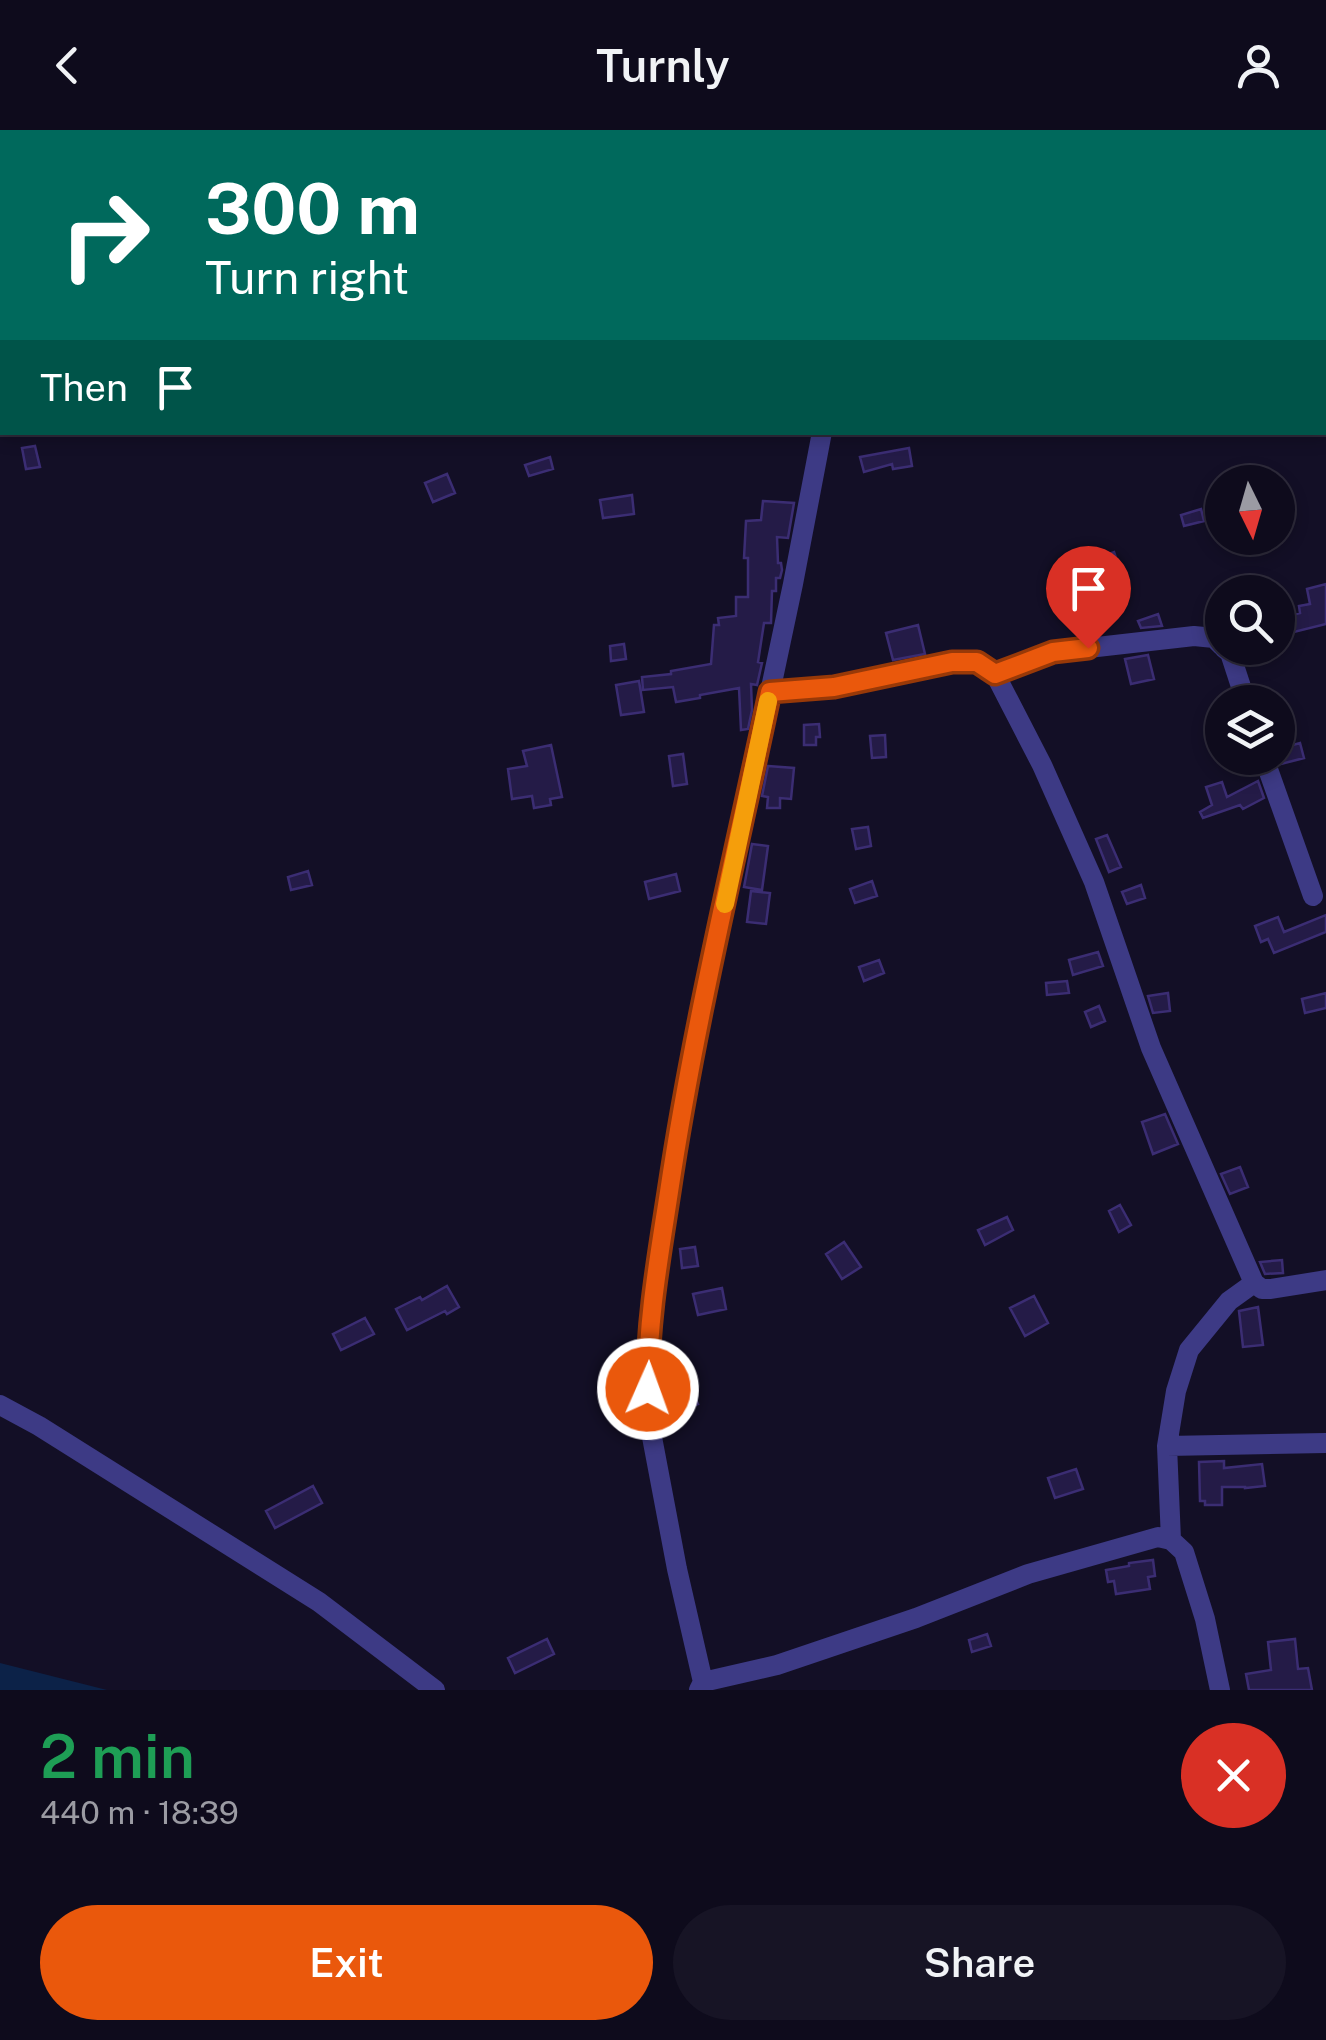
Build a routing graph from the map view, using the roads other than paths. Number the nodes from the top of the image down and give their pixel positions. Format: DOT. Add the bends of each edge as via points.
graph roads {
  1 [pos="821,435"];
  2 [pos="1205,637"];
  3 [pos="995,674"];
  4 [pos="770,692"];
  5 [pos="1270,775"];
  6 [pos="1313,896"];
  7 [pos="1326,1280"];
  8 [pos="1254,1283"];
  9 [pos="0,1405"];
  10 [pos="1326,1443"];
  11 [pos="1167,1446"];
  12 [pos="1172,1540"];
  13 [pos="701,1686"];
  14 [pos="434,1690"];
  15 [pos="1220,1690"];
  1 -- 4 [label="street"];
  2 -- 3 [label="street" via="1053,652"];
  3 -- 4 [label="street" via="977,662 952,662 834,687"];
  3 -- 8 [label="street" via="1094,882 1151,1048"];
  4 -- 13 [label="street" via="681,1112 648,1362 648,1416"];
  5 -- 6 [label="street"];
  7 -- 8 [label="street" via="1271,1290"];
  8 -- 11 [label="street" via="1189,1350"];
  9 -- 14 [label="street" via="319,1602"];
  10 -- 11 [label="street"];
  11 -- 12 [label="street"];
  12 -- 13 [label="street" via="1158,1537 1028,1574 916,1618"];
  12 -- 15 [label="street" via="1184,1552"];
}
